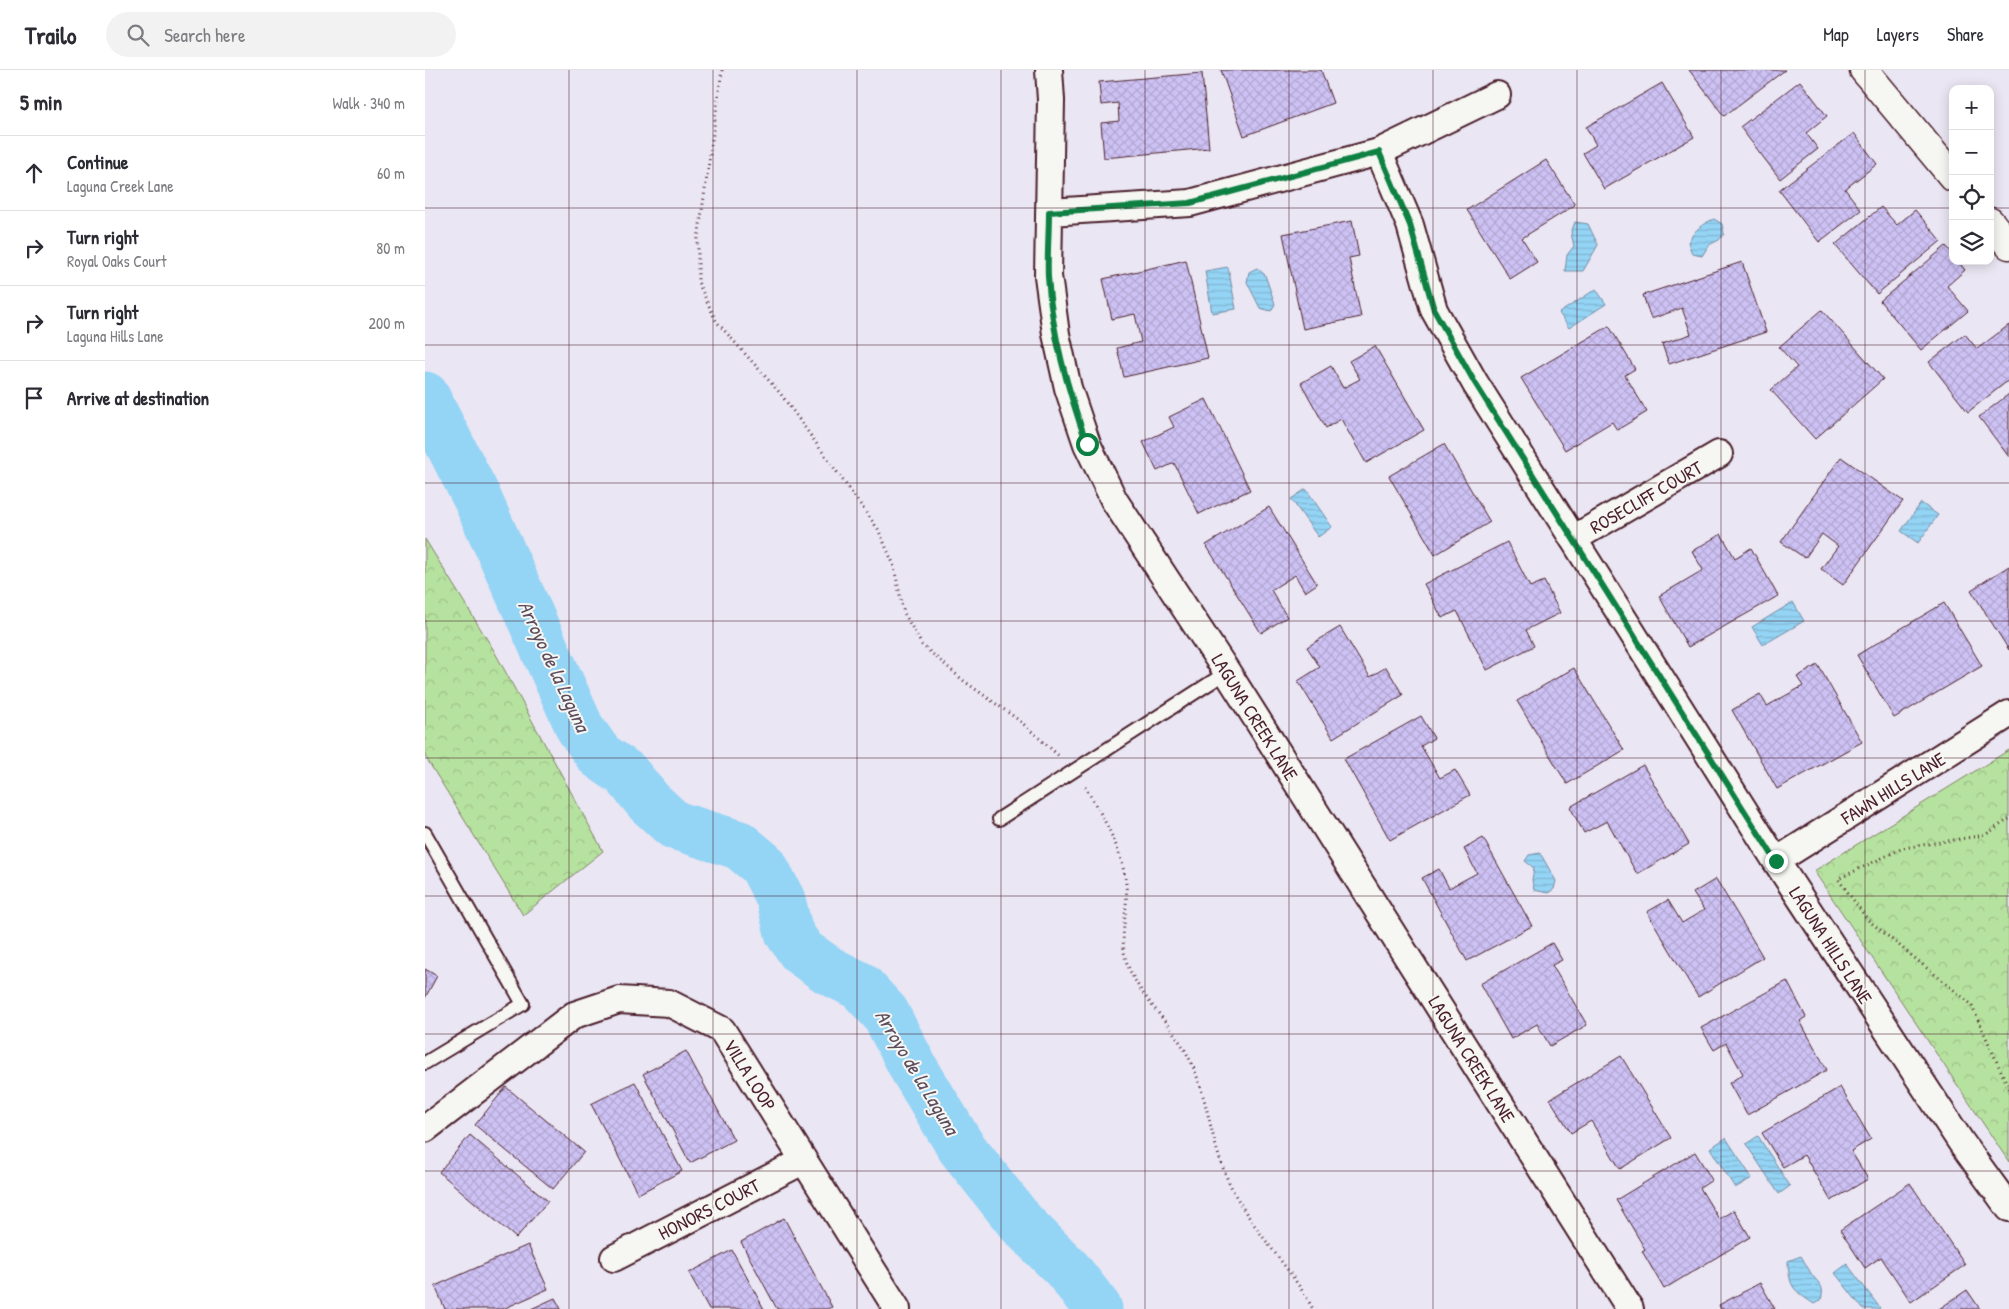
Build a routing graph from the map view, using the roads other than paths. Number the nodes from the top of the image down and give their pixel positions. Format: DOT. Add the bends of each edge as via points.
graph roads {
  1 [pos="1049,70"];
  2 [pos="1864,70"];
  3 [pos="1497,95"];
  4 [pos="1379,152"];
  5 [pos="1951,175"];
  6 [pos="1049,212"];
  7 [pos="1994,227"];
  8 [pos="2009,245"];
  9 [pos="1719,454"];
  10 [pos="1573,539"];
  11 [pos="1227,672"];
  12 [pos="2009,714"];
  13 [pos="999,819"];
  14 [pos="425,832"];
  15 [pos="1776,861"];
  16 [pos="425,1063"];
  17 [pos="425,1129"];
  18 [pos="803,1160"];
  19 [pos="2009,1208"];
  20 [pos="614,1258"];
  21 [pos="897,1309"];
  22 [pos="1630,1309"];
  1 -- 6 [label="street, LAGUNA CREEK LANE"];
  2 -- 5 [label="street"];
  3 -- 4 [label="street"];
  4 -- 6 [label="street" via="1190,203"];
  4 -- 10 [label="street, LAGUNA HILLS LANE" via="1410,225 1434,310 1475,383"];
  6 -- 11 [label="street, LAGUNA CREEK LANE" via="1048,276 1056,334 1068,388 1087,444 1114,500"];
  7 -- 8 [label="street"];
  9 -- 10 [label="street, ROSECLIFF COURT"];
  10 -- 15 [label="street, LAGUNA HILLS LANE"];
  11 -- 13 [label="lane"];
  11 -- 22 [label="street, LAGUNA CREEK LANE"];
  12 -- 15 [label="street, FAWN HILLS LANE"];
  14 -- 16 [label="lane" via="523,1004"];
  15 -- 19 [label="street, LAGUNA HILLS LANE" via="1961,1142"];
  17 -- 18 [label="street, VILLA LOOP" via="574,1015 619,1000 669,1003 722,1030"];
  18 -- 20 [label="street, HONORS COURT"];
  18 -- 21 [label="street, VILLA LOOP"];
}
